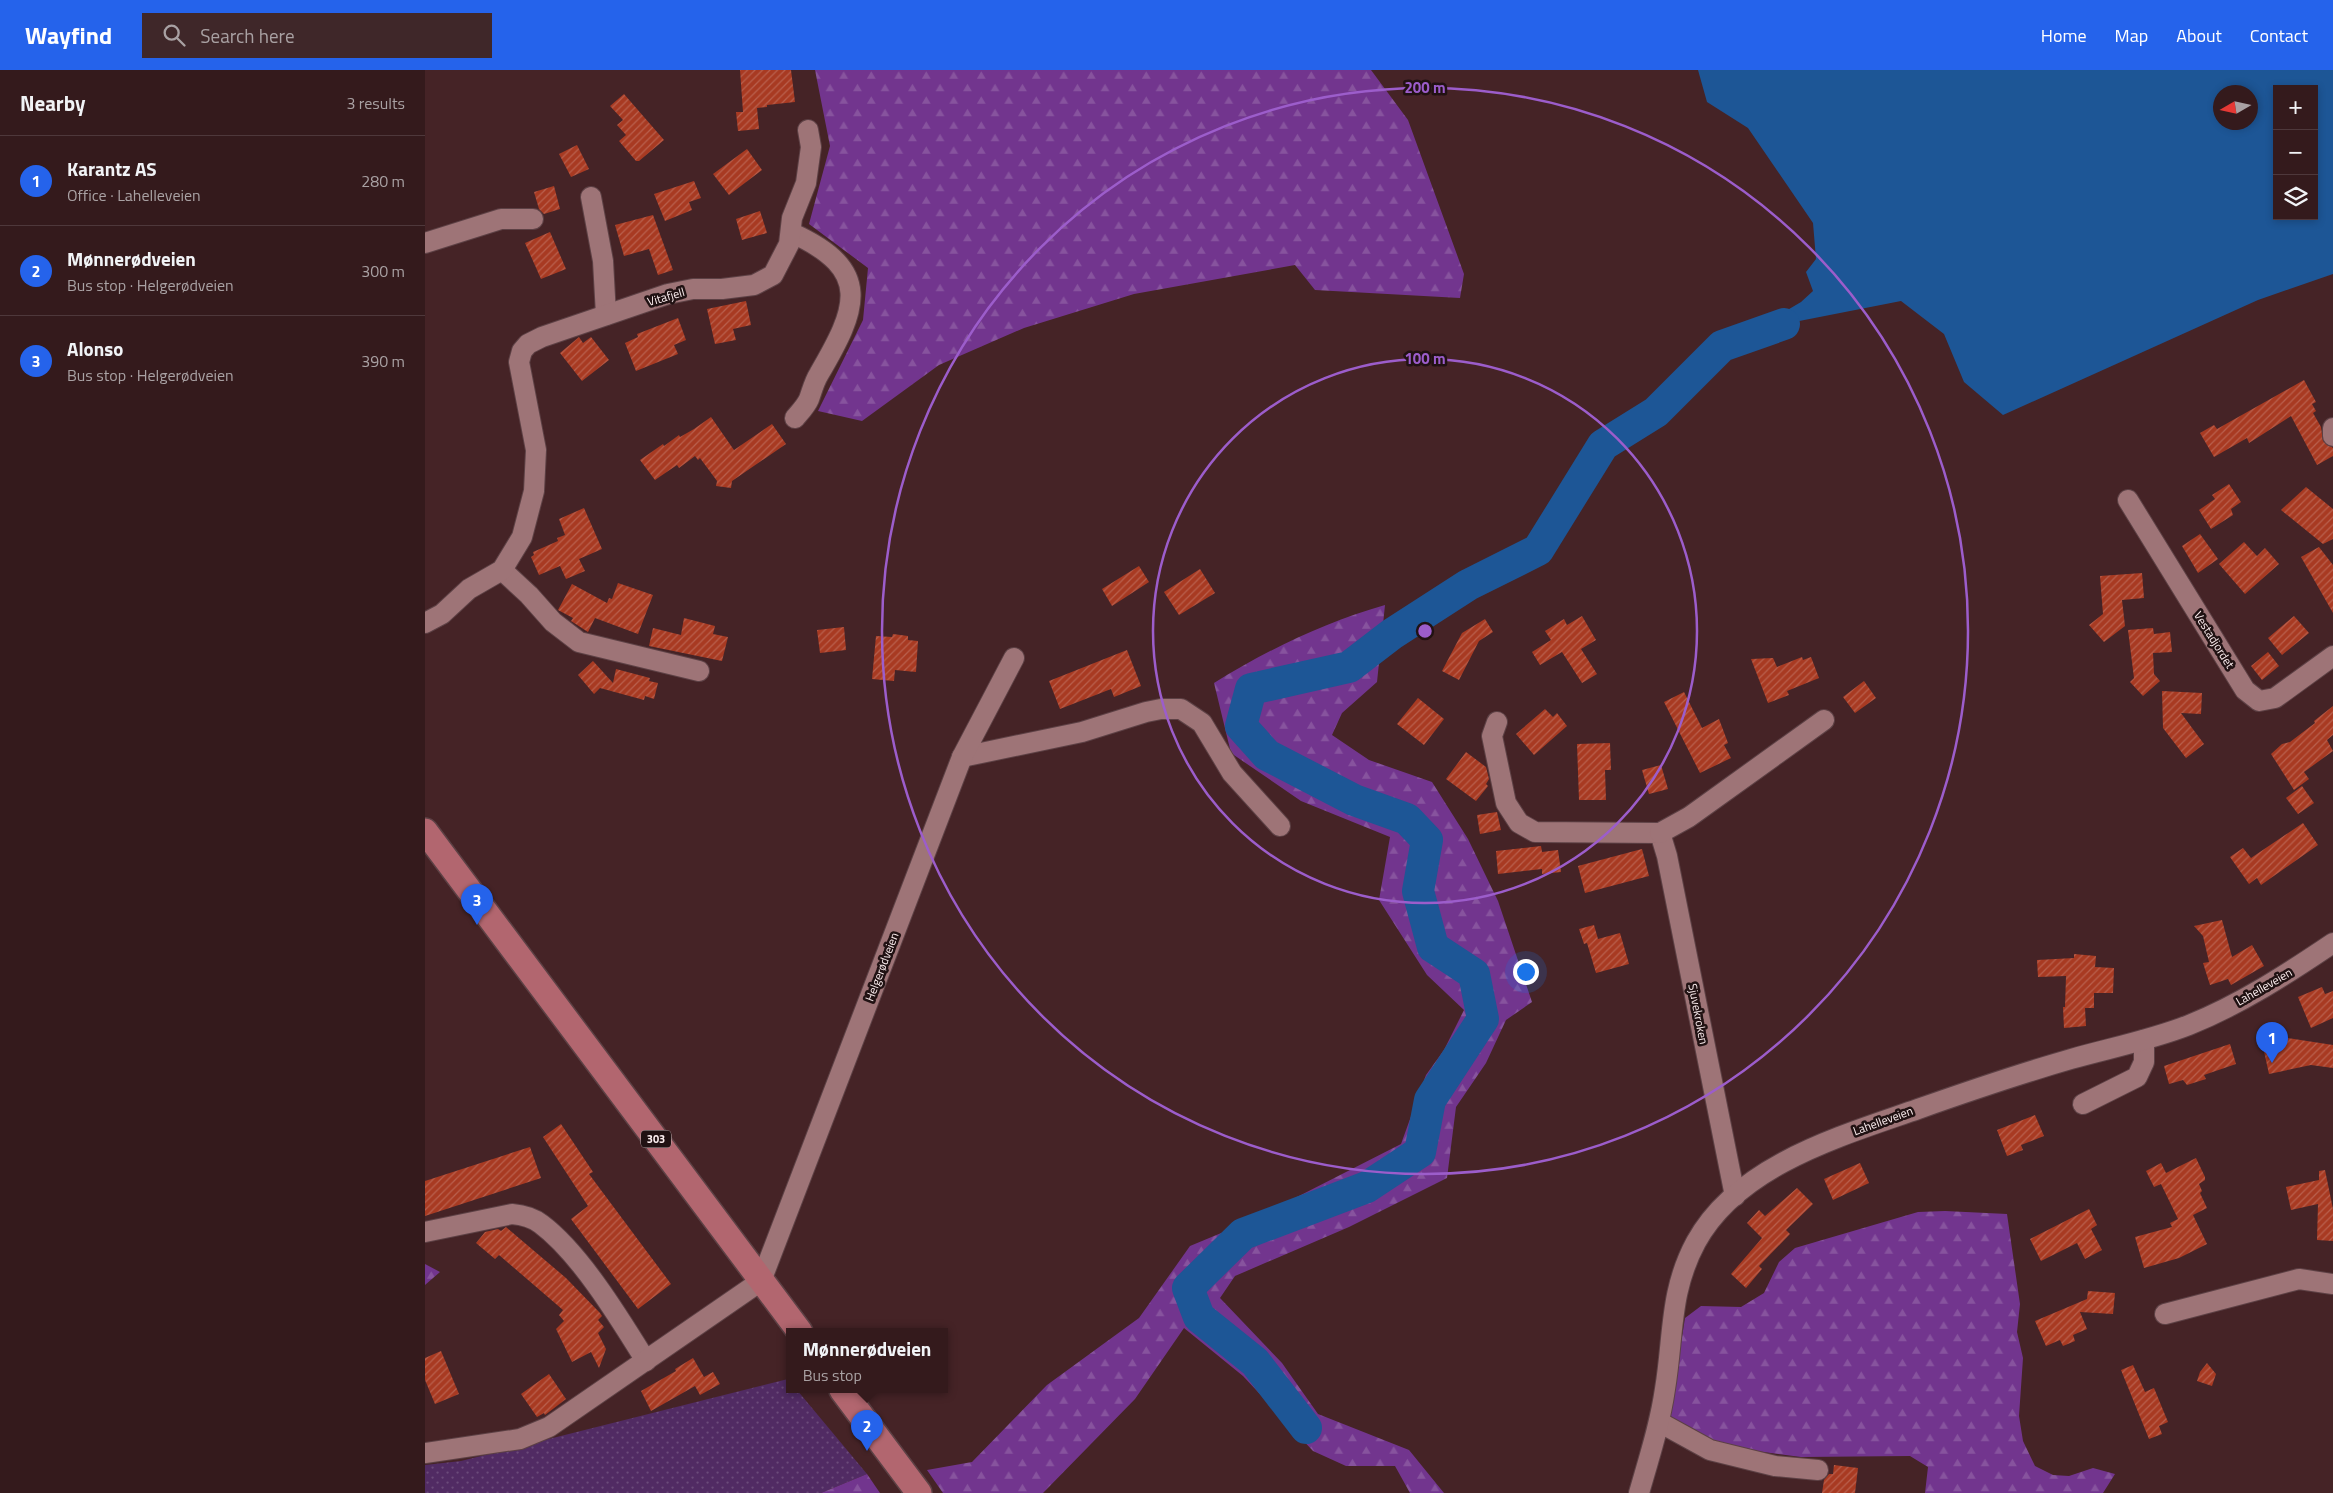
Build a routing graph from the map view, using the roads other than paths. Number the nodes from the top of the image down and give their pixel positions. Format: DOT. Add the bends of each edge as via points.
graph roads {
  1 [pos="808,130"];
  2 [pos="591,197"];
  3 [pos="533,219"];
  4 [pos="792,233"];
  5 [pos="425,243"];
  6 [pos="606,315"];
  7 [pos="795,418"];
  8 [pos="2333,428"];
  9 [pos="2333,436"];
  10 [pos="2128,500"];
  11 [pos="502,570"];
  12 [pos="425,623"];
  13 [pos="2333,656"];
  14 [pos="1014,658"];
  15 [pos="699,672"];
  16 [pos="1824,720"];
  17 [pos="1497,722"];
  18 [pos="962,757"];
  19 [pos="1280,826"];
  20 [pos="425,831"];
  21 [pos="1660,833"];
  22 [pos="2333,943"];
  23 [pos="2144,1040"];
  24 [pos="2083,1104"];
  25 [pos="1735,1196"];
  26 [pos="425,1232"];
  27 [pos="761,1280"];
  28 [pos="2333,1284"];
  29 [pos="2165,1314"];
  30 [pos="797,1328"];
  31 [pos="646,1361"];
  32 [pos="844,1393"];
  33 [pos="1659,1422"];
  34 [pos="425,1453"];
  35 [pos="1818,1470"];
  36 [pos="919,1493"];
  37 [pos="1639,1493"];
  1 -- 4 [label="street, Vitafjell" via="811,147 809,166 792,218"];
  2 -- 6 [label="street" via="603,261"];
  3 -- 5 [label="street" via="501,219"];
  4 -- 6 [label="street, Vitafjell" via="773,275 761,283 668,294"];
  4 -- 7 [label="street" via="840,264 850,292 845,328 808,401"];
  6 -- 11 [label="street, Vitafjell" via="542,336 522,351 519,362 521,378 536,450 534,491 522,537"];
  8 -- 9 [label="street"];
  10 -- 13 [label="street, Vestadjordet" via="2245,690 2259,701 2275,698"];
  11 -- 12 [label="street, Vitafjell" via="469,589 442,614"];
  11 -- 15 [label="street" via="553,622 579,642"];
  14 -- 18 [label="street, Helgerødveien"];
  16 -- 21 [label="street" via="1689,817"];
  17 -- 21 [label="street" via="1492,736 1506,803 1519,823 1535,832"];
  18 -- 19 [label="street" via="1082,732 1146,712 1181,710 1202,723 1232,773"];
  18 -- 27 [label="street, Helgerødveien"];
  20 -- 27 [label="main road, 303"];
  21 -- 25 [label="street, Sjuvekroken"];
  22 -- 23 [label="street, Lahelleveien" via="2274,983 2226,1009"];
  23 -- 24 [label="street" via="2144,1062 2137,1077"];
  23 -- 25 [label="street, Lahelleveien" via="1999,1081 1855,1131 1794,1156"];
  25 -- 33 [label="street, Lahelleveien" via="1712,1217 1697,1240 1676,1290"];
  26 -- 31 [label="street" via="513,1214 525,1215 541,1224 569,1252 602,1295"];
  27 -- 30 [label="main road, 303"];
  27 -- 31 [label="street"];
  28 -- 29 [label="street" via="2299,1279"];
  31 -- 34 [label="street" via="549,1427 520,1439"];
  32 -- 36 [label="main road"];
  33 -- 35 [label="street" via="1710,1450 1775,1466"];
  33 -- 37 [label="street, Lahelleveien"];
}
